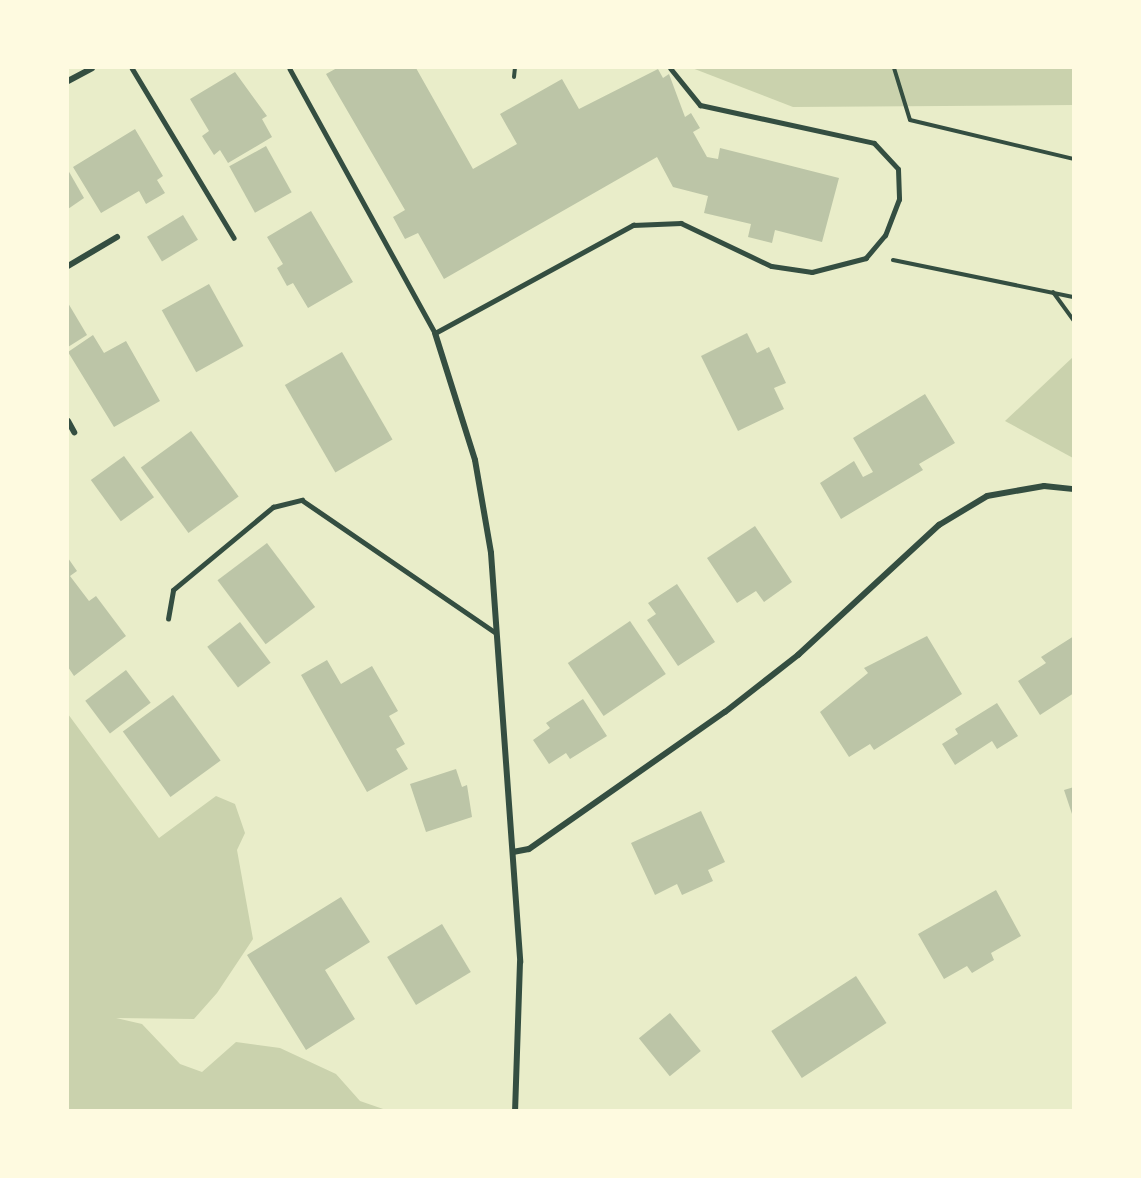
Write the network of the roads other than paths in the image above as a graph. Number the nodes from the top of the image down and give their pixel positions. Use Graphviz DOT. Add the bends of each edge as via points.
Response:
graph roads {
  1 [pos="92,68"];
  2 [pos="132,68"];
  3 [pos="670,68"];
  4 [pos="290,69"];
  5 [pos="68,81"];
  6 [pos="681,223"];
  7 [pos="117,237"];
  8 [pos="234,238"];
  9 [pos="68,266"];
  10 [pos="435,333"];
  11 [pos="68,422"];
  12 [pos="74,432"];
  13 [pos="1074,489"];
  14 [pos="168,619"];
  15 [pos="495,632"];
  16 [pos="513,852"];
  17 [pos="515,1110"];
  1 -- 5 [label="street"];
  2 -- 8 [label="lane"];
  3 -- 6 [label="street" via="700,105 873,143 898,169 899,200 885,235 866,258 812,272 771,266"];
  4 -- 10 [label="lane"];
  6 -- 10 [label="lane" via="633,225"];
  7 -- 9 [label="street"];
  10 -- 15 [label="street" via="475,460 491,553"];
  11 -- 12 [label="street"];
  13 -- 16 [label="street" via="1044,486 987,496 939,525 798,655 725,712 529,849"];
  14 -- 15 [label="lane" via="173,590 273,507 302,500"];
  15 -- 16 [label="street"];
  16 -- 17 [label="street" via="521,1023"];
}
